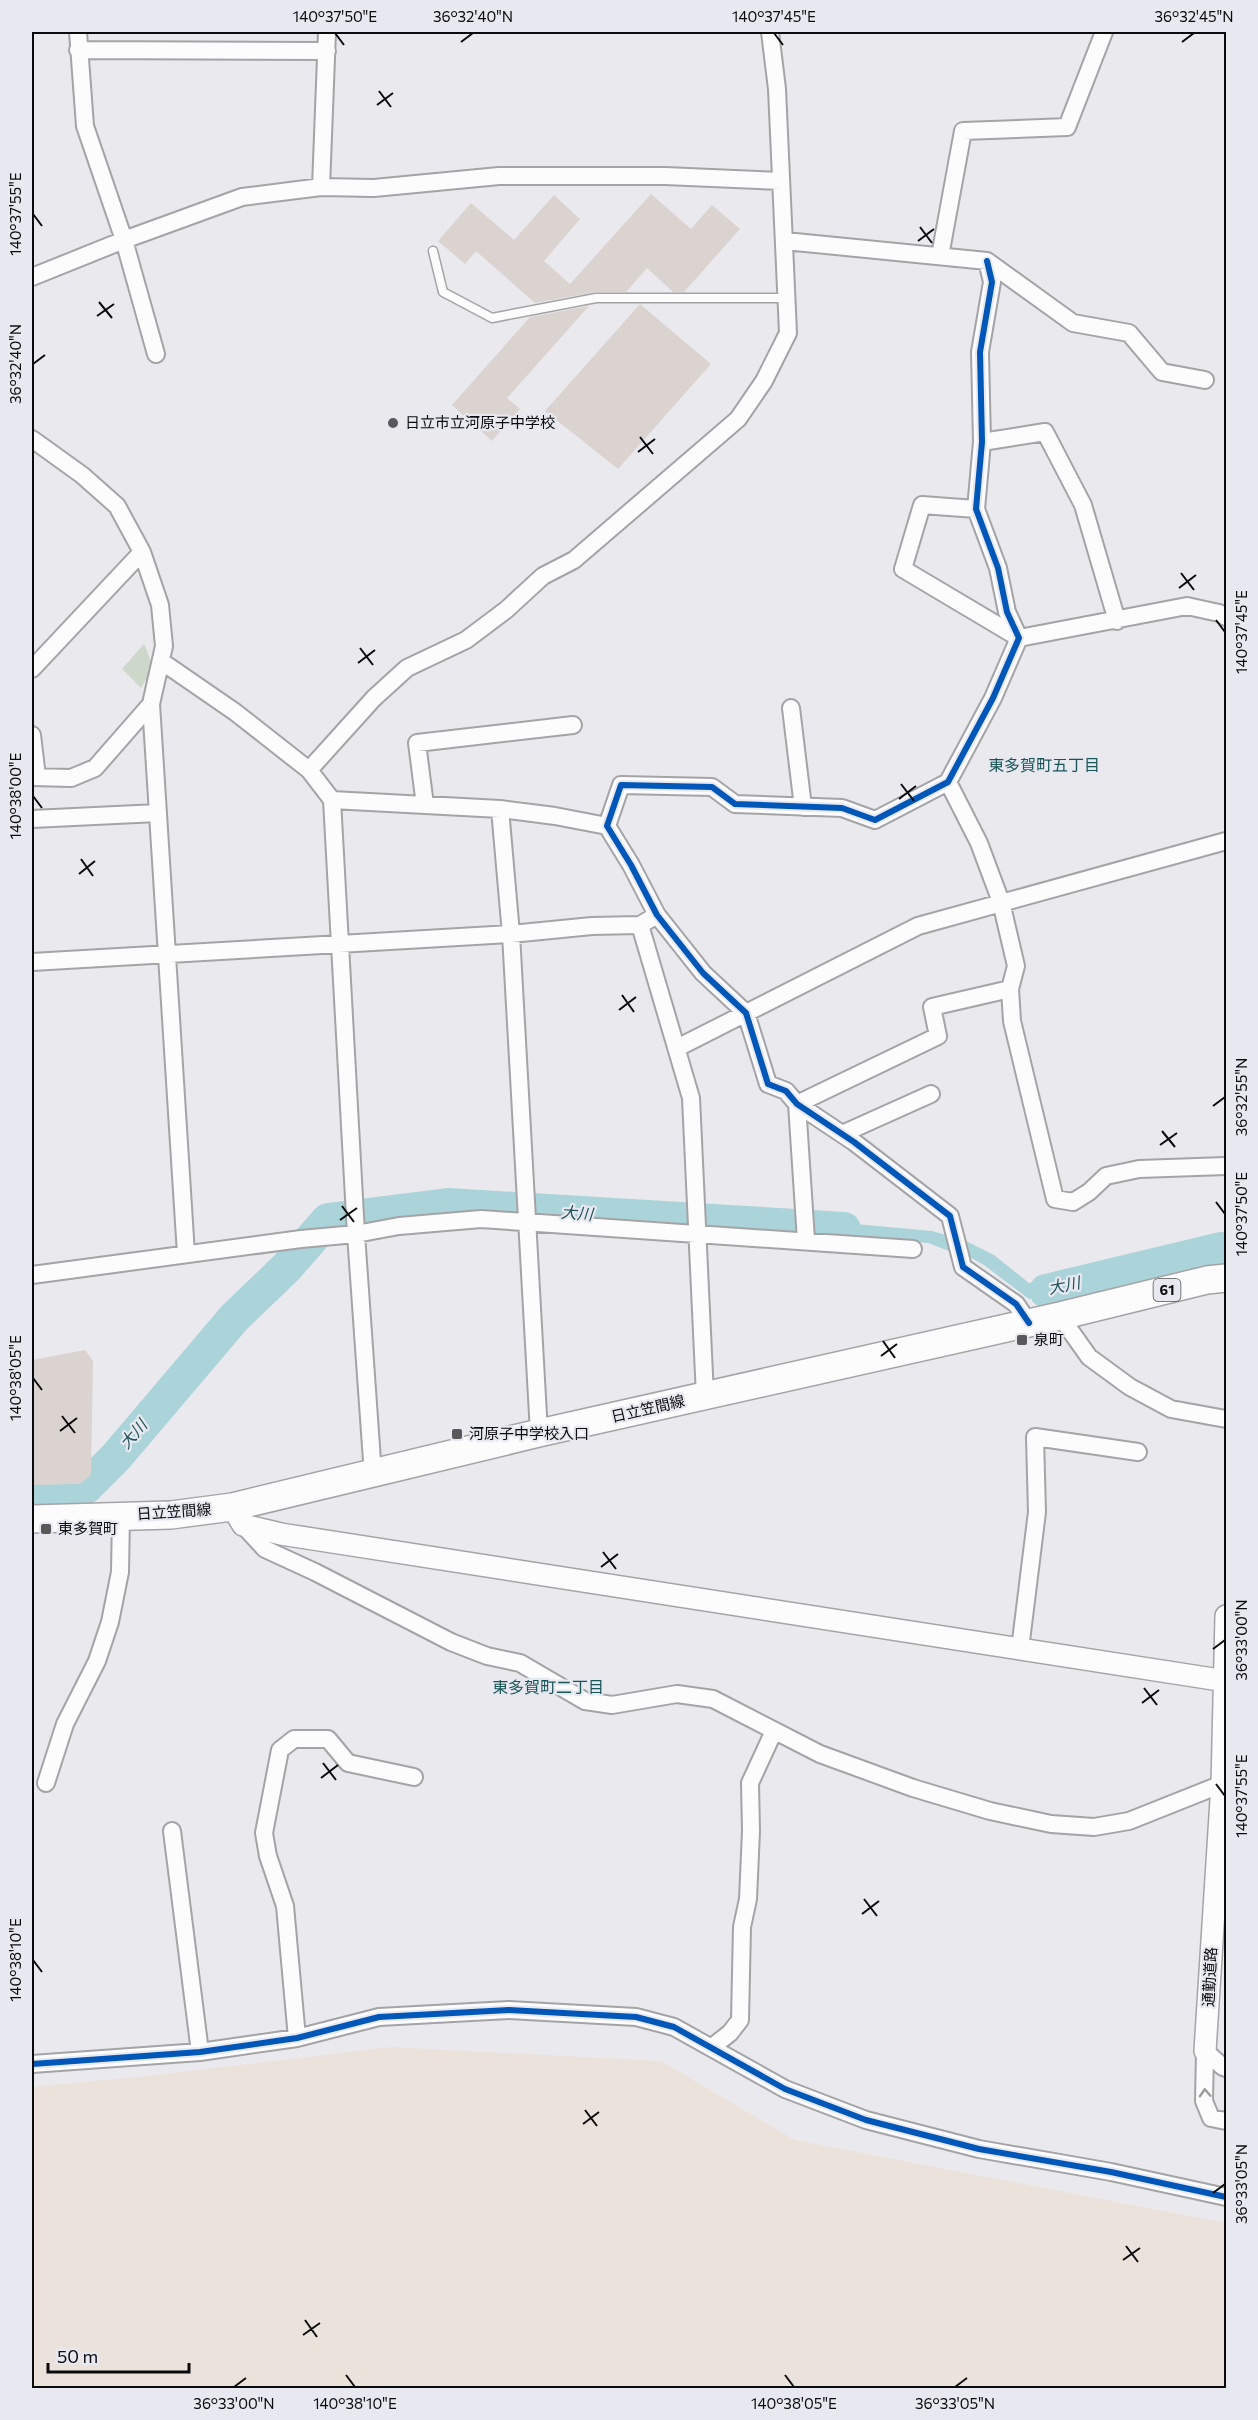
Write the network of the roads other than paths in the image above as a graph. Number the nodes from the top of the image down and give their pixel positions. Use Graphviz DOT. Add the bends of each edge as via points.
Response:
graph roads {
  1 [pos="78,32"];
  2 [pos="327,32"];
  3 [pos="770,32"];
  4 [pos="1104,32"];
  5 [pos="78,50"];
  6 [pos="327,51"];
  7 [pos="781,181"];
  8 [pos="321,187"];
  9 [pos="124,240"];
  10 [pos="785,241"];
  11 [pos="433,251"];
  12 [pos="940,256"];
  13 [pos="987,261"];
  14 [pos="32,277"];
  15 [pos="787,298"];
  16 [pos="156,354"];
  17 [pos="1205,380"];
  18 [pos="32,439"];
  19 [pos="982,442"];
  20 [pos="976,509"];
  21 [pos="142,552"];
  22 [pos="1227,618"];
  23 [pos="1117,621"];
  24 [pos="1019,638"];
  25 [pos="161,661"];
  26 [pos="32,669"];
  27 [pos="151,704"];
  28 [pos="791,708"];
  29 [pos="573,725"];
  30 [pos="32,735"];
  31 [pos="309,770"];
  32 [pos="34,777"];
  33 [pos="948,782"];
  34 [pos="332,800"];
  35 [pos="424,805"];
  36 [pos="803,807"];
  37 [pos="500,809"];
  38 [pos="158,813"];
  39 [pos="32,819"];
  40 [pos="607,826"];
  41 [pos="1227,841"];
  42 [pos="1001,902"];
  43 [pos="657,915"];
  44 [pos="640,925"];
  45 [pos="511,934"];
  46 [pos="339,943"];
  47 [pos="167,952"];
  48 [pos="32,962"];
  49 [pos="1010,989"];
  50 [pos="746,1013"];
  51 [pos="677,1048"];
  52 [pos="931,1094"];
  53 [pos="797,1104"];
  54 [pos="842,1134"];
  55 [pos="1227,1166"];
  56 [pos="526,1212"];
  57 [pos="355,1222"];
  58 [pos="697,1225"];
  59 [pos="805,1232"];
  60 [pos="914,1249"];
  61 [pos="186,1254"];
  62 [pos="32,1275"];
  63 [pos="1227,1278"];
  64 [pos="1060,1316"];
  65 [pos="1029,1323"];
  66 [pos="705,1396"];
  67 [pos="1227,1419"];
  68 [pos="539,1433"];
  69 [pos="1138,1452"];
  70 [pos="372,1474"];
  71 [pos="121,1516"];
  72 [pos="238,1516"];
  73 [pos="32,1519"];
  74 [pos="1227,1616"];
  75 [pos="1020,1649"];
  76 [pos="1225,1681"];
  77 [pos="774,1731"];
  78 [pos="414,1777"];
  79 [pos="46,1783"];
  80 [pos="1222,1784"];
  81 [pos="172,1831"];
  82 [pos="297,2038"];
  83 [pos="712,2047"];
  84 [pos="1205,2051"];
  85 [pos="200,2052"];
  86 [pos="32,2064"];
  87 [pos="1227,2068"];
  88 [pos="1227,2121"];
  89 [pos="1227,2197"];
  1 -- 5 [label="street"];
  2 -- 6 [label="street"];
  3 -- 7 [label="street"];
  4 -- 12 [label="street" via="1067,127 963,131"];
  5 -- 6 [label="street"];
  5 -- 9 [label="street" via="85,126"];
  6 -- 8 [label="street"];
  7 -- 8 [label="street" via="499,176 374,188"];
  7 -- 10 [label="street"];
  8 -- 9 [label="street" via="242,197"];
  9 -- 14 [label="street"];
  9 -- 16 [label="street"];
  10 -- 12 [label="street"];
  10 -- 15 [label="street"];
  11 -- 15 [label="lane" via="443,292 492,318 596,298"];
  12 -- 13 [label="street"];
  13 -- 17 [label="street" via="1073,323 1129,333 1161,372"];
  13 -- 19 [label="street" via="992,282 980,352"];
  15 -- 31 [label="street" via="788,333 764,381 738,419 574,560 543,576 466,640 407,668 374,698"];
  18 -- 21 [label="street" via="117,506"];
  19 -- 20 [label="street"];
  19 -- 23 [label="street" via="1045,432 1083,506"];
  20 -- 24 [label="street" via="998,568 1007,612"];
  20 -- 24 [label="street" via="922,506 903,569"];
  21 -- 25 [label="street" via="160,605 164,646"];
  21 -- 26 [label="street"];
  22 -- 23 [label="street" via="1219,612 1186,606"];
  23 -- 24 [label="street"];
  24 -- 33 [label="street" via="979,728"];
  25 -- 27 [label="street"];
  25 -- 31 [label="street" via="235,711"];
  27 -- 32 [label="street" via="94,768 71,778"];
  27 -- 38 [label="street"];
  28 -- 36 [label="street"];
  29 -- 35 [label="street" via="417,743"];
  30 -- 32 [label="street"];
  31 -- 34 [label="street"];
  33 -- 36 [label="street" via="875,820 842,808"];
  33 -- 42 [label="street" via="979,843"];
  34 -- 35 [label="street"];
  34 -- 46 [label="street"];
  35 -- 37 [label="street"];
  36 -- 40 [label="street" via="735,804 712,786 621,785"];
  37 -- 40 [label="street"];
  37 -- 45 [label="street"];
  38 -- 39 [label="street"];
  38 -- 47 [label="street"];
  40 -- 43 [label="street"];
  41 -- 42 [label="street"];
  42 -- 49 [label="street" via="1016,966"];
  42 -- 50 [label="street" via="918,926"];
  43 -- 44 [label="street"];
  43 -- 50 [label="street" via="703,973"];
  44 -- 45 [label="street"];
  44 -- 51 [label="street"];
  45 -- 46 [label="street"];
  45 -- 56 [label="street"];
  46 -- 47 [label="street"];
  46 -- 57 [label="street"];
  47 -- 48 [label="street"];
  47 -- 61 [label="street"];
  49 -- 53 [label="street" via="932,1007 938,1036"];
  49 -- 55 [label="street" via="1012,1021 1054,1199 1073,1202 1106,1176 1139,1169"];
  50 -- 51 [label="street"];
  50 -- 53 [label="street" via="768,1084 786,1091"];
  51 -- 58 [label="street" via="691,1098"];
  52 -- 54 [label="street"];
  53 -- 54 [label="street"];
  53 -- 59 [label="street"];
  54 -- 65 [label="street" via="950,1216 963,1267 1016,1304"];
  56 -- 57 [label="street" via="399,1226"];
  56 -- 58 [label="street"];
  56 -- 68 [label="street"];
  57 -- 61 [label="street" via="322,1238"];
  57 -- 70 [label="street"];
  58 -- 59 [label="street"];
  58 -- 66 [label="street"];
  59 -- 60 [label="street"];
  61 -- 62 [label="street"];
  63 -- 64 [label="main road, 日立笠間線 / 61"];
  64 -- 65 [label="main road, 日立笠間線 / 61"];
  64 -- 67 [label="street" via="1089,1357 1130,1387 1171,1409"];
  65 -- 66 [label="main road, 日立笠間線 / 61"];
  66 -- 68 [label="main road, 日立笠間線 / 61"];
  68 -- 70 [label="main road, 日立笠間線 / 61"];
  69 -- 75 [label="street" via="1035,1437 1037,1512"];
  70 -- 72 [label="main road, 日立笠間線 / 61"];
  71 -- 72 [label="main road, 日立笠間線 / 61"];
  71 -- 73 [label="main road, 日立笠間線 / 61"];
  71 -- 79 [label="street" via="120,1572 110,1622 97,1661 65,1724"];
  72 -- 75 [label="street" via="293,1536"];
  72 -- 77 [label="street" via="265,1549 451,1642 520,1663 585,1701 612,1705 677,1694 713,1699"];
  74 -- 76 [label="street, 通勤道路"];
  75 -- 76 [label="street"];
  76 -- 80 [label="street, 通勤道路"];
  77 -- 80 [label="street" via="820,1754 913,1788 1051,1824 1094,1827 1129,1821"];
  77 -- 83 [label="street" via="750,1783 751,1842 748,1899 742,1927 740,2020"];
  78 -- 82 [label="street" via="348,1763 328,1738 294,1739 280,1750 264,1833 285,1906"];
  80 -- 84 [label="street, 通勤道路"];
  81 -- 85 [label="street"];
  82 -- 83 [label="street" via="380,2017 509,2010 636,2017 674,2027"];
  82 -- 85 [label="street"];
  83 -- 89 [label="street" via="785,2089 866,2120 979,2149"];
  84 -- 87 [label="street"];
  88 -- 84 [label="street, one-way" via="1211,2118 1204,2101"];
  85 -- 86 [label="street"];
}
